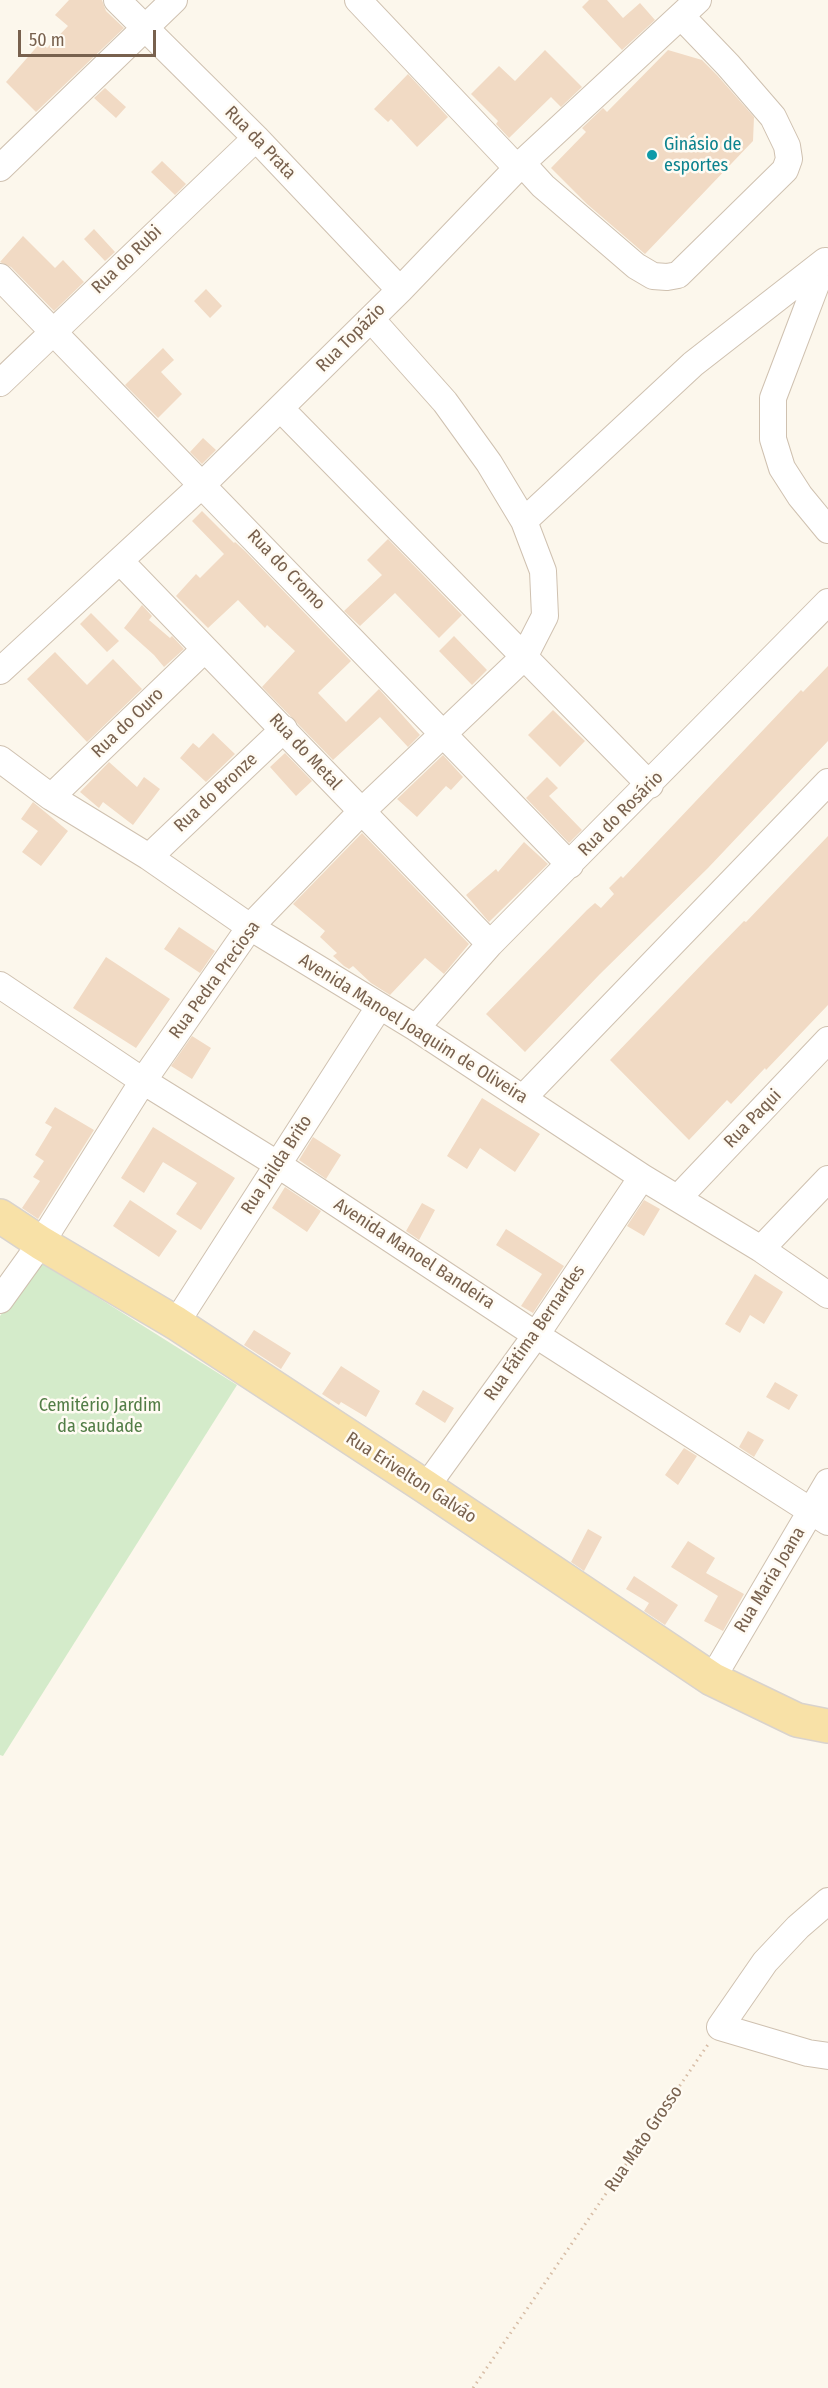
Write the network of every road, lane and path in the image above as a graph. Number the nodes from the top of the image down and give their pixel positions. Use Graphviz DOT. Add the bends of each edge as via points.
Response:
graph roads {
  1 [pos="117,0"];
  2 [pos="174,0"];
  3 [pos="358,0"];
  4 [pos="690,5"];
  5 [pos="145,28"];
  6 [pos="256,138"];
  7 [pos="520,166"];
  8 [pos="0,168"];
  9 [pos="826,258"];
  10 [pos="0,277"];
  11 [pos="400,290"];
  12 [pos="371,319"];
  13 [pos="54,330"];
  14 [pos="0,383"];
  15 [pos="281,409"];
  16 [pos="202,484"];
  17 [pos="524,521"];
  18 [pos="828,530"];
  19 [pos="120,561"];
  20 [pos="828,602"];
  21 [pos="205,649"];
  22 [pos="524,657"];
  23 [pos="0,671"];
  24 [pos="284,729"];
  25 [pos="443,733"];
  26 [pos="0,759"];
  27 [pos="828,782"];
  28 [pos="650,784"];
  29 [pos="51,796"];
  30 [pos="361,812"];
  31 [pos="148,857"];
  32 [pos="570,865"];
  33 [pos="250,927"];
  34 [pos="490,944"];
  35 [pos="0,985"];
  36 [pos="379,1007"];
  37 [pos="416,1028"];
  38 [pos="828,1041"];
  39 [pos="143,1081"];
  40 [pos="523,1098"];
  41 [pos="277,1164"];
  42 [pos="642,1176"];
  43 [pos="828,1179"];
  44 [pos="678,1198"];
  45 [pos="0,1216"];
  46 [pos="41,1243"];
  47 [pos="761,1249"];
  48 [pos="828,1295"];
  49 [pos="0,1300"];
  50 [pos="176,1323"];
  51 [pos="536,1335"];
  52 [pos="828,1482"];
  53 [pos="426,1487"];
  54 [pos="819,1517"];
  55 [pos="712,1678"];
  56 [pos="828,1726"];
  57 [pos="825,1907"];
  58 [pos="720,2027"];
  59 [pos="828,2056"];
  60 [pos="473,2388"];
  1 -- 5 [label="street, Rua da Prata"];
  2 -- 5 [label="street"];
  3 -- 7 [label="street"];
  4 -- 7 [label="street, Rua Topázio"];
  4 -- 7 [label="street" via="728,65 773,117 789,159 785,170 678,275 653,276 636,266"];
  5 -- 6 [label="street, Rua da Prata"];
  5 -- 8 [label="street"];
  6 -- 11 [label="street, Rua da Prata"];
  6 -- 13 [label="street, Rua do Rubi"];
  7 -- 11 [label="street, Rua Topázio"];
  9 -- 17 [label="street" via="693,364"];
  9 -- 18 [label="street" via="773,398 772,439 782,468"];
  10 -- 13 [label="street, Rua do Cromo"];
  11 -- 12 [label="street, Rua Topázio"];
  12 -- 15 [label="street, Rua Topázio"];
  12 -- 17 [label="street" via="445,402"];
  13 -- 14 [label="street, Rua do Rubi"];
  13 -- 16 [label="street, Rua do Cromo"];
  15 -- 16 [label="street, Rua Topázio"];
  15 -- 22 [label="street"];
  16 -- 19 [label="street, Rua Topázio"];
  16 -- 25 [label="street, Rua do Cromo"];
  17 -- 22 [label="street, Rua Pedra Preciosa" via="543,571 545,616"];
  19 -- 21 [label="street, Rua do Metal"];
  19 -- 23 [label="street, Rua Topázio"];
  20 -- 28 [label="street, Rua do Rosário"];
  21 -- 24 [label="street, Rua do Metal"];
  21 -- 29 [label="street, Rua do Ouro"];
  22 -- 25 [label="street, Rua Pedra Preciosa"];
  22 -- 28 [label="street"];
  24 -- 30 [label="street, Rua do Metal"];
  24 -- 31 [label="street, Rua do Bronze"];
  25 -- 30 [label="street, Rua Pedra Preciosa"];
  25 -- 32 [label="street, Rua do Cromo"];
  26 -- 29 [label="street, Avenida Manoel Joaquim de Oliveira"];
  27 -- 40 [label="street"];
  28 -- 32 [label="street, Rua do Rosário"];
  29 -- 31 [label="street, Avenida Manoel Joaquim de Oliveira"];
  30 -- 33 [label="street, Rua Pedra Preciosa"];
  30 -- 34 [label="street, Rua do Metal"];
  31 -- 33 [label="street, Avenida Manoel Joaquim de Oliveira"];
  32 -- 34 [label="street, Rua do Rosário"];
  33 -- 36 [label="street, Avenida Manoel Joaquim de Oliveira"];
  33 -- 39 [label="street, Rua Pedra Preciosa"];
  34 -- 37 [label="street, Rua do Rosário"];
  35 -- 39 [label="street, Avenida Manoel Bandeira"];
  36 -- 37 [label="street, Avenida Manoel Joaquim de Oliveira"];
  36 -- 41 [label="street, Rua Jailda Brito"];
  37 -- 40 [label="street, Avenida Manoel Joaquim de Oliveira"];
  38 -- 44 [label="street, Rua Paqui"];
  39 -- 41 [label="street, Avenida Manoel Bandeira"];
  39 -- 46 [label="street, Rua Pedra Preciosa"];
  40 -- 42 [label="street, Avenida Manoel Joaquim de Oliveira"];
  41 -- 50 [label="street, Rua Jailda Brito"];
  41 -- 51 [label="street, Avenida Manoel Bandeira"];
  42 -- 44 [label="street, Avenida Manoel Joaquim de Oliveira"];
  42 -- 51 [label="street, Rua Fátima Bernardes"];
  43 -- 47 [label="street"];
  44 -- 47 [label="street, Avenida Manoel Joaquim de Oliveira"];
  45 -- 46 [label="main road, Rua Erivelton Galvão"];
  46 -- 49 [label="street, Rua Pedra Preciosa"];
  46 -- 50 [label="main road, Rua Erivelton Galvão"];
  47 -- 48 [label="street, Avenida Manoel Joaquim de Oliveira"];
  50 -- 53 [label="main road, Rua Erivelton Galvão"];
  51 -- 53 [label="street, Rua Fátima Bernardes"];
  51 -- 54 [label="street, Avenida Manoel Bandeira"];
  52 -- 54 [label="street, Rua Maria Joana"];
  53 -- 55 [label="main road, Rua Erivelton Galvão"];
  54 -- 55 [label="street, Rua Maria Joana"];
  55 -- 56 [label="main road, Rua Erivelton Galvão" via="797,1720"];
  57 -- 58 [label="street" via="798,1927 765,1962"];
  58 -- 59 [label="street"];
  58 -- 60 [label="path, Rua Mato Grosso"];
}
